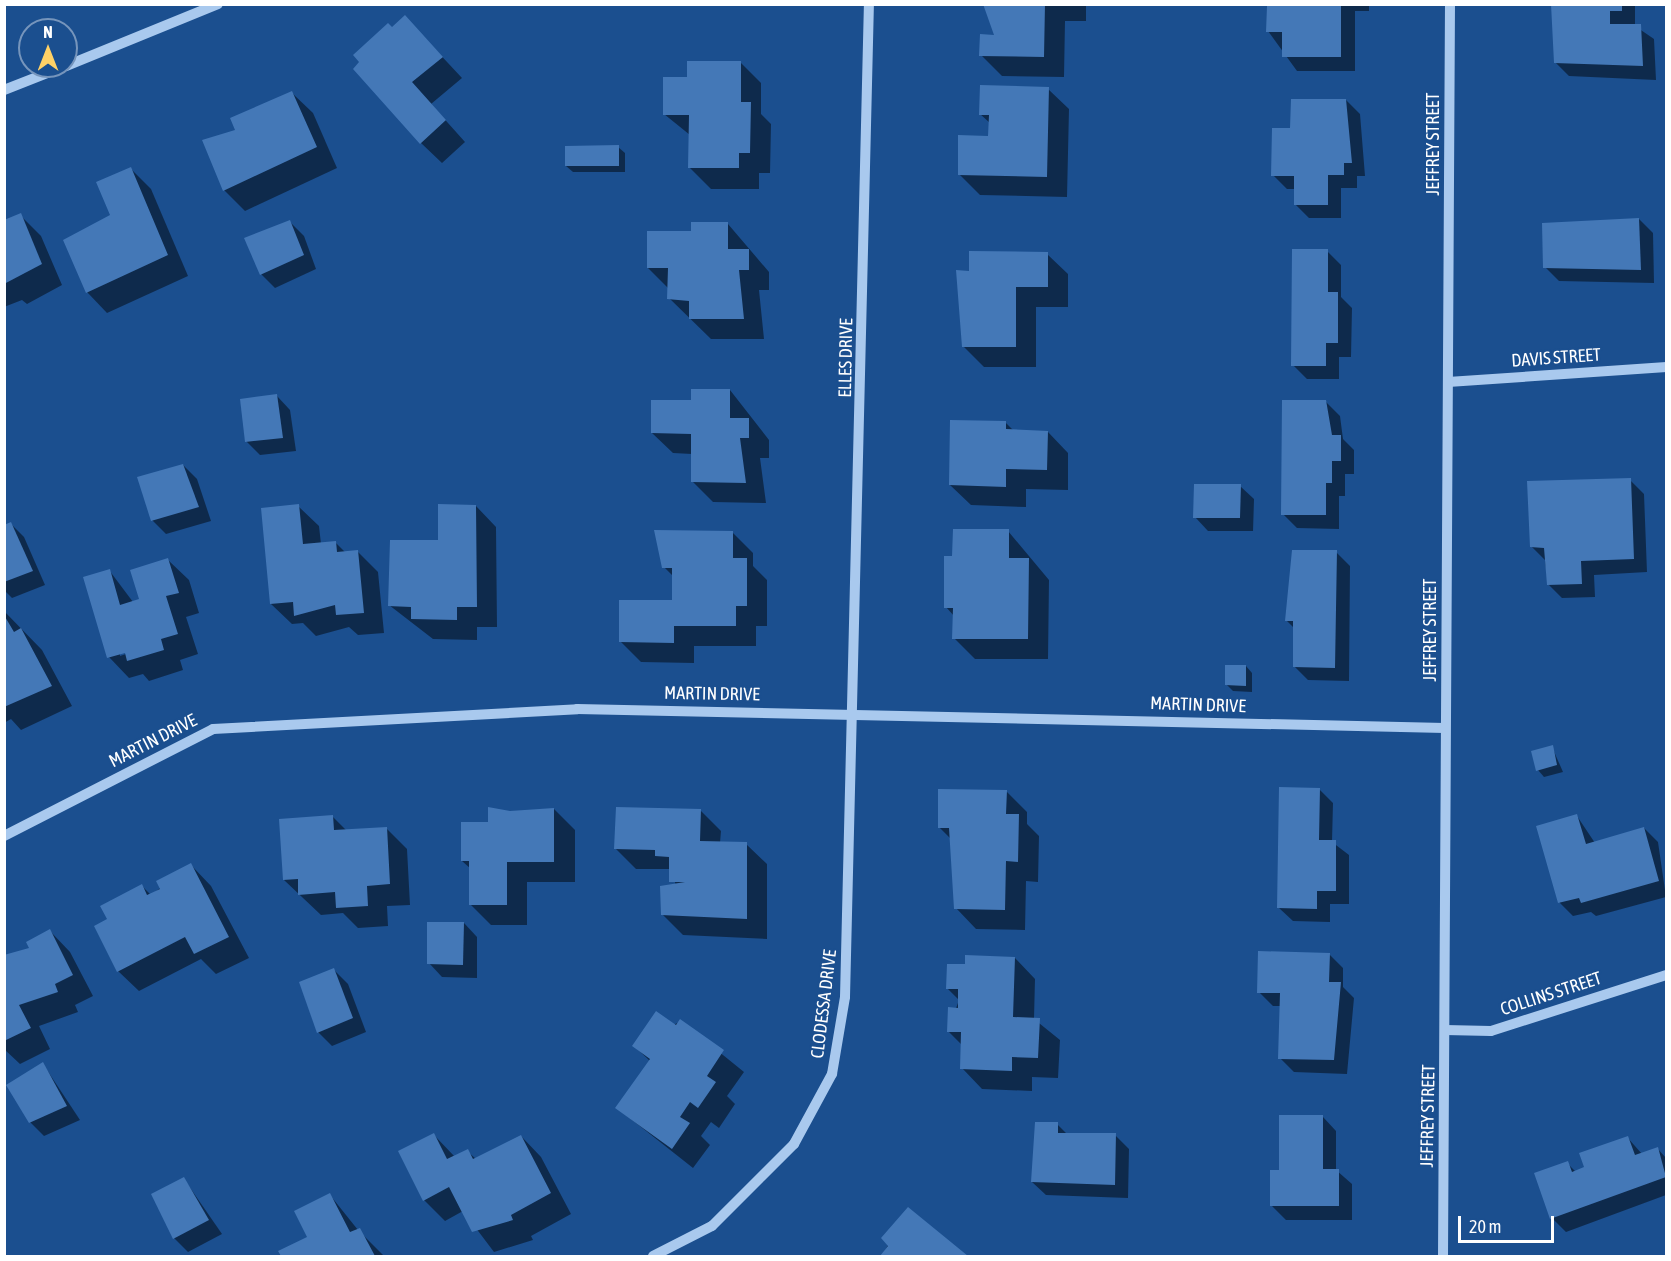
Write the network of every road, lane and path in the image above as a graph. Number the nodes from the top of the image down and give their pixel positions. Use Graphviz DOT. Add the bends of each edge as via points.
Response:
graph roads {
  1 [pos="218,4"];
  2 [pos="869,4"];
  3 [pos="1450,4"];
  4 [pos="78,61"];
  5 [pos="35,78"];
  6 [pos="4,90"];
  7 [pos="1666,367"];
  8 [pos="1448,382"];
  9 [pos="855,712"];
  10 [pos="1445,728"];
  11 [pos="4,836"];
  12 [pos="1666,975"];
  13 [pos="1445,1030"];
  14 [pos="654,1257"];
  15 [pos="1443,1257"];
  1 -- 4 [label="street"];
  2 -- 9 [label="street, ELLES DRIVE"];
  3 -- 8 [label="street, JEFFREY STREET"];
  5 -- 6 [label="street"];
  7 -- 8 [label="street, DAVIS STREET"];
  8 -- 10 [label="street, JEFFREY STREET"];
  9 -- 10 [label="street, MARTIN DRIVE"];
  9 -- 11 [label="street, MARTIN DRIVE" via="577,709 213,729"];
  9 -- 14 [label="street, CLODESSA DRIVE" via="846,986 832,1074 794,1144 712,1226"];
  10 -- 13 [label="street, JEFFREY STREET"];
  12 -- 13 [label="street, COLLINS STREET" via="1491,1031"];
  13 -- 15 [label="street, JEFFREY STREET"];
}
